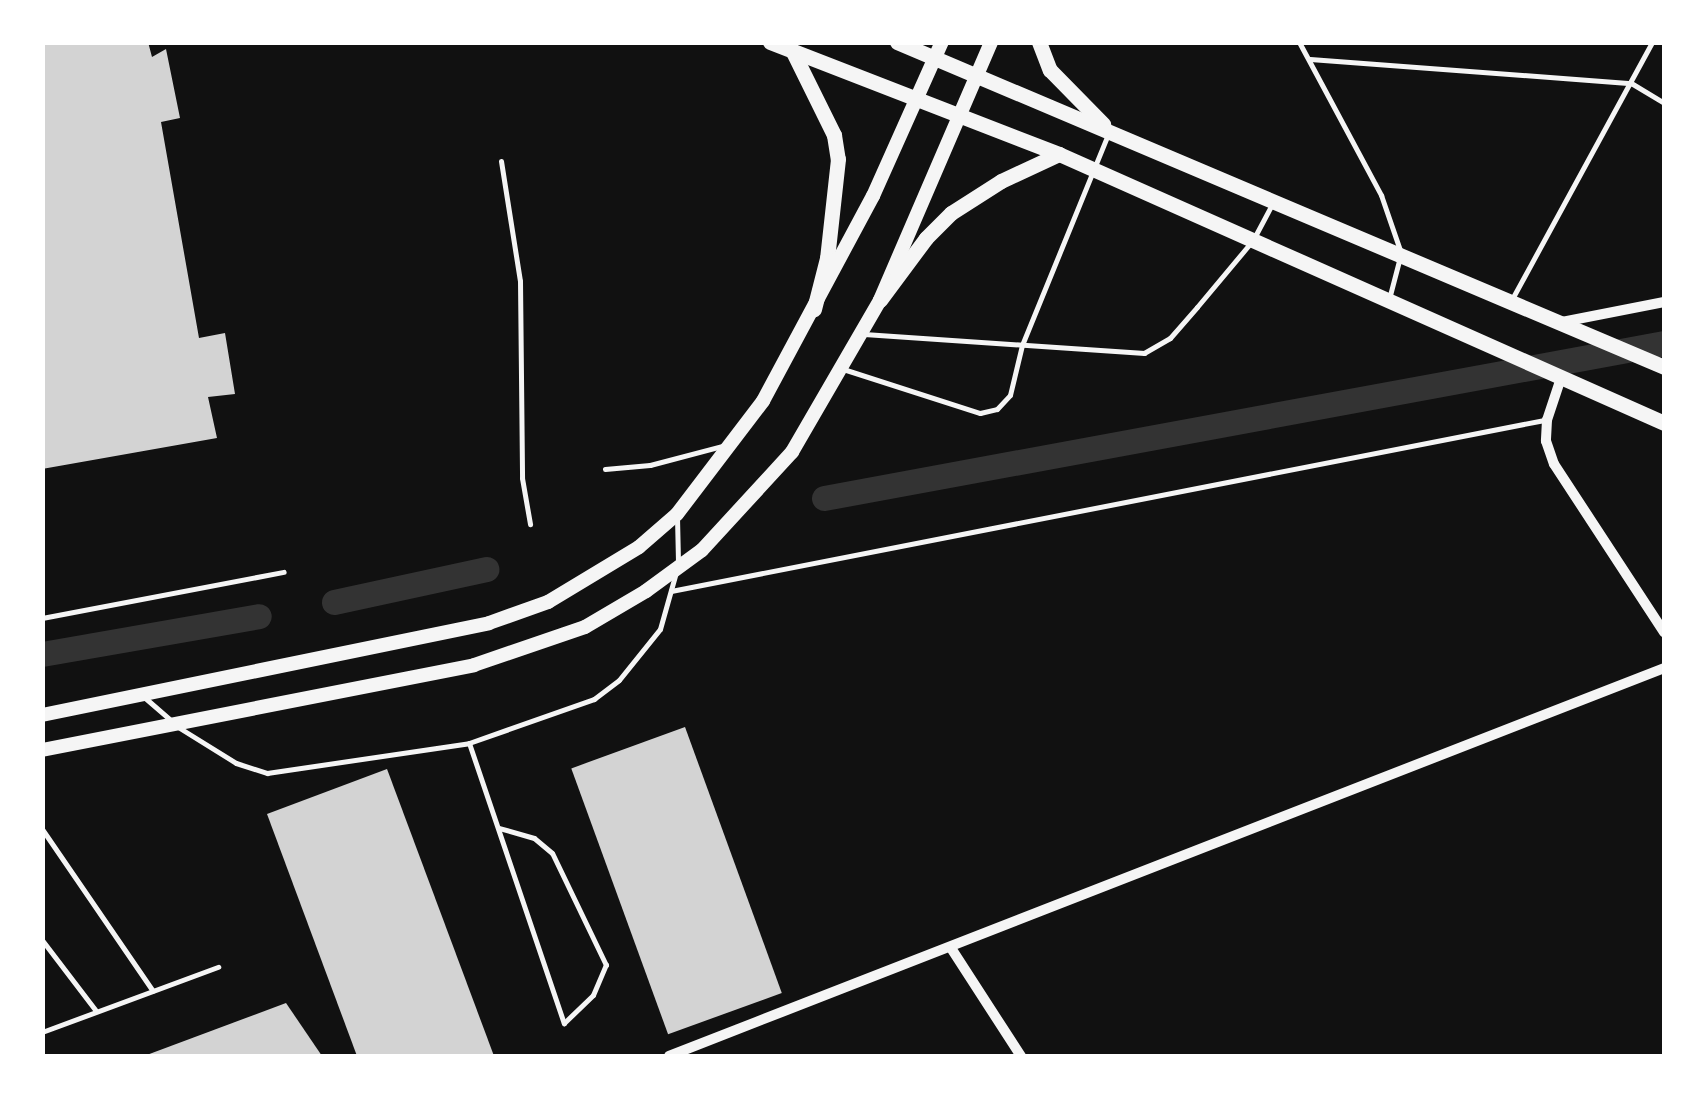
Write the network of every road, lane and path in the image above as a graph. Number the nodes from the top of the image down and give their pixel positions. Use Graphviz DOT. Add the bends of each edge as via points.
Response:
graph roads {
  1 [pos="770,42"];
  2 [pos="897,42"];
  3 [pos="942,42"];
  4 [pos="992,42"];
  5 [pos="1039,42"];
  6 [pos="1299,42"];
  7 [pos="1652,42"];
  8 [pos="793,52"];
  9 [pos="1310,59"];
  10 [pos="934,60"];
  11 [pos="975,76"];
  12 [pos="1631,83"];
  13 [pos="917,99"];
  14 [pos="1664,103"];
  15 [pos="959,116"];
  16 [pos="1109,131"];
  17 [pos="1059,154"];
  18 [pos="501,161"];
  19 [pos="1094,170"];
  20 [pos="1275,200"];
  21 [pos="1252,240"];
  22 [pos="1401,254"];
  23 [pos="880,300"];
  24 [pos="1511,300"];
  25 [pos="1388,302"];
  26 [pos="1664,302"];
  27 [pos="814,309"];
  28 [pos="1561,322"];
  29 [pos="861,333"];
  30 [pos="1022,344"];
  31 [pos="1664,367"];
  32 [pos="840,368"];
  33 [pos="1560,378"];
  34 [pos="1547,420"];
  35 [pos="1664,423"];
  36 [pos="735,443"];
  37 [pos="605,469"];
  38 [pos="677,514"];
  39 [pos="530,524"];
  40 [pos="678,568"];
  41 [pos="284,572"];
  42 [pos="671,591"];
  43 [pos="42,618"];
  44 [pos="1664,632"];
  45 [pos="1664,668"];
  46 [pos="143,696"];
  47 [pos="42,716"];
  48 [pos="176,726"];
  49 [pos="469,743"];
  50 [pos="42,750"];
  51 [pos="42,828"];
  52 [pos="498,828"];
  53 [pos="42,940"];
  54 [pos="951,948"];
  55 [pos="218,967"];
  56 [pos="152,991"];
  57 [pos="96,1012"];
  58 [pos="42,1032"];
  59 [pos="668,1056"];
  60 [pos="1021,1056"];
  1 -- 8 [label="main road"];
  2 -- 10 [label="main road"];
  3 -- 10 [label="main road"];
  4 -- 11 [label="main road"];
  5 -- 16 [label="main road" via="1050,70"];
  6 -- 9 [label="lane"];
  7 -- 12 [label="lane"];
  8 -- 13 [label="main road"];
  8 -- 27 [label="main road" via="834,135 838,159 834,216"];
  9 -- 12 [label="lane"];
  9 -- 22 [label="lane" via="1382,195"];
  10 -- 11 [label="main road"];
  10 -- 13 [label="main road"];
  11 -- 15 [label="main road"];
  11 -- 16 [label="main road"];
  12 -- 14 [label="lane"];
  12 -- 24 [label="lane"];
  13 -- 15 [label="main road"];
  13 -- 27 [label="main road"];
  15 -- 17 [label="main road"];
  15 -- 23 [label="main road"];
  16 -- 19 [label="lane"];
  16 -- 20 [label="main road"];
  17 -- 19 [label="main road"];
  17 -- 23 [label="main road" via="951,213"];
  18 -- 39 [label="lane" via="520,282 522,478"];
  19 -- 21 [label="main road"];
  19 -- 30 [label="lane"];
  20 -- 21 [label="lane"];
  20 -- 22 [label="main road"];
  21 -- 25 [label="main road"];
  21 -- 30 [label="lane" via="1170,338 1144,353"];
  22 -- 24 [label="main road"];
  22 -- 25 [label="lane"];
  23 -- 29 [label="main road"];
  24 -- 28 [label="main road"];
  25 -- 33 [label="main road"];
  26 -- 28 [label="street"];
  27 -- 36 [label="main road"];
  28 -- 31 [label="main road"];
  29 -- 30 [label="lane"];
  29 -- 32 [label="main road"];
  30 -- 32 [label="lane" via="1010,395 997,409 980,412"];
  32 -- 40 [label="main road" via="792,452 744,508"];
  33 -- 34 [label="street"];
  33 -- 35 [label="main road"];
  34 -- 42 [label="lane"];
  34 -- 44 [label="street" via="1554,464"];
  36 -- 37 [label="lane" via="650,466"];
  36 -- 38 [label="main road"];
  38 -- 40 [label="lane"];
  38 -- 46 [label="main road" via="592,577 488,624"];
  40 -- 42 [label="lane"];
  40 -- 48 [label="main road" via="585,627 526,648"];
  41 -- 43 [label="lane"];
  42 -- 49 [label="lane" via="660,629 640,657 594,698"];
  45 -- 54 [label="street"];
  46 -- 47 [label="main road"];
  46 -- 48 [label="lane"];
  48 -- 49 [label="lane" via="236,763 267,773"];
  48 -- 50 [label="main road"];
  49 -- 52 [label="lane"];
  51 -- 56 [label="lane"];
  52 -- 52 [label="lane" via="534,838 552,853 606,965 593,995 564,1023"];
  53 -- 57 [label="lane"];
  54 -- 59 [label="street"];
  54 -- 60 [label="street"];
  55 -- 56 [label="lane"];
  56 -- 57 [label="lane"];
  57 -- 58 [label="lane"];
}
